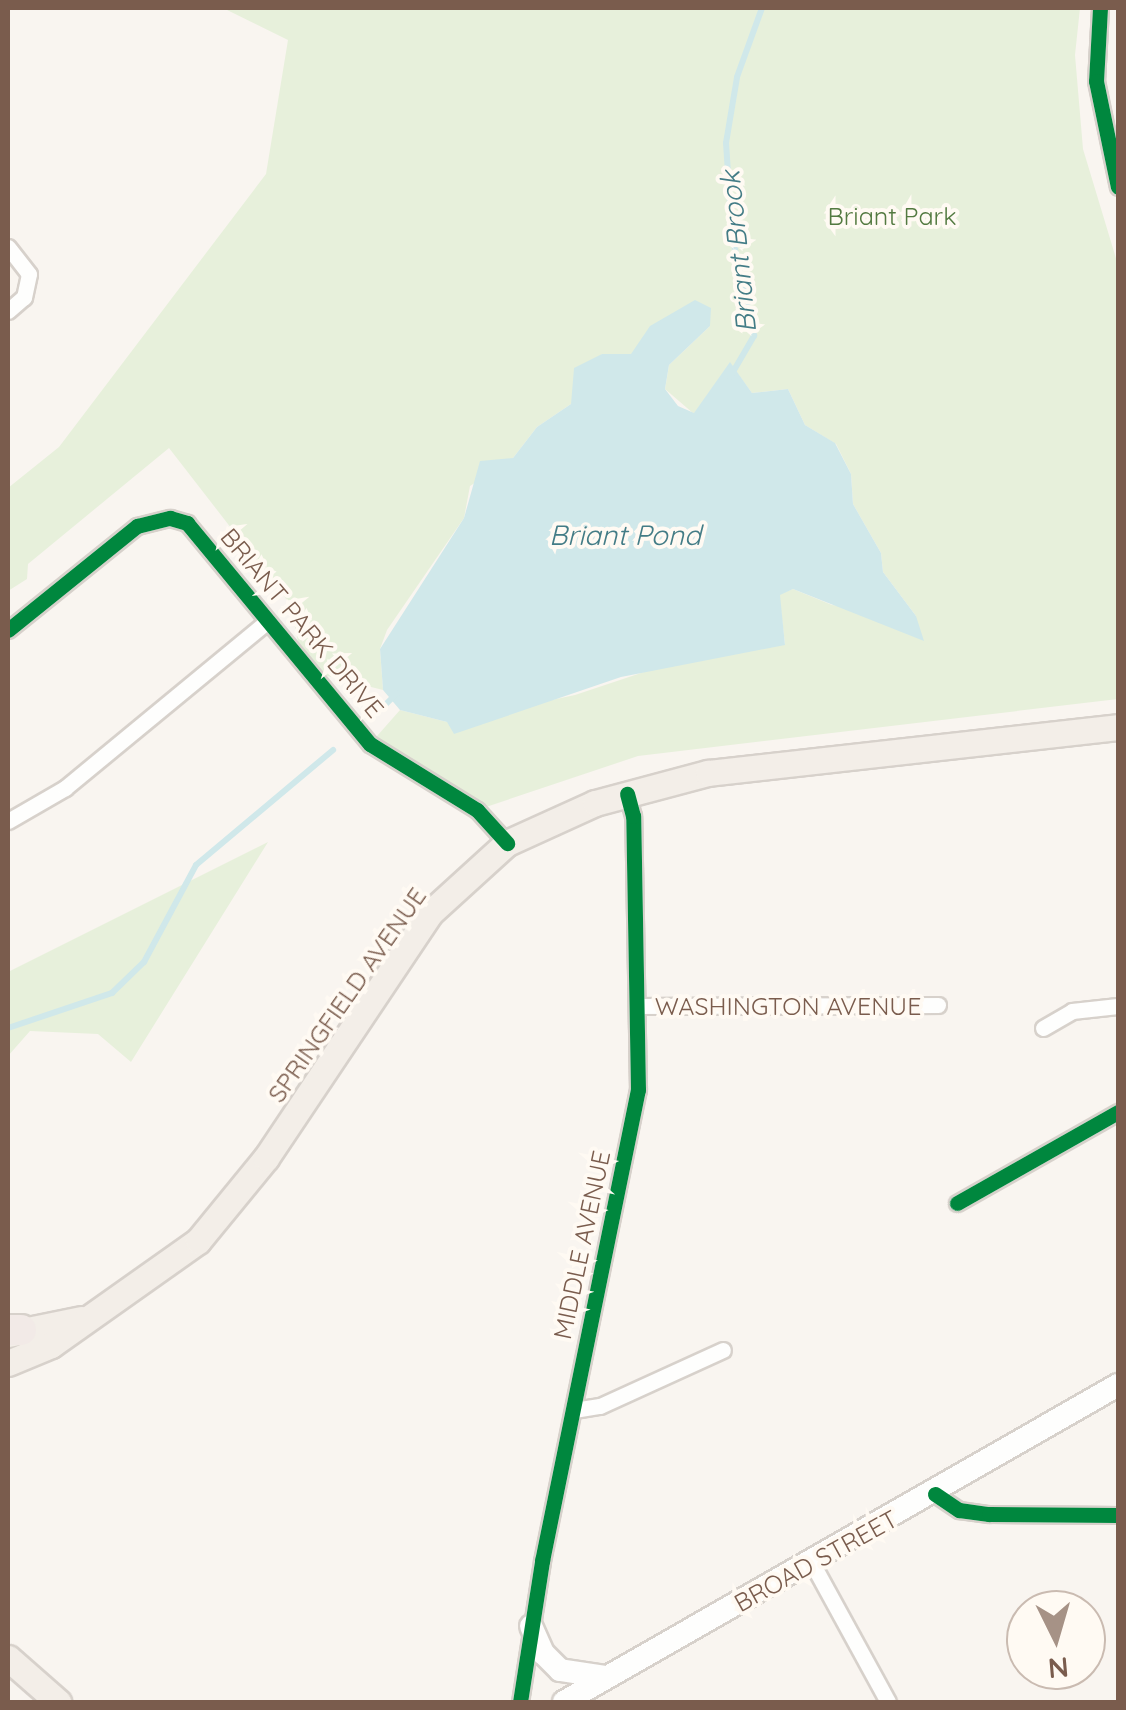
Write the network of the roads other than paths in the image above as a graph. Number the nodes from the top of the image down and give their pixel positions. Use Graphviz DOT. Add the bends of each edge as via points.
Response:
graph roads {
  1 [pos="1100,8"];
  2 [pos="1118,187"];
  3 [pos="8,247"];
  4 [pos="8,311"];
  5 [pos="264,624"];
  6 [pos="8,630"];
  7 [pos="1118,728"];
  8 [pos="628,794"];
  9 [pos="8,821"];
  10 [pos="507,844"];
  11 [pos="938,1005"];
  12 [pos="638,1006"];
  13 [pos="1118,1006"];
  14 [pos="1043,1028"];
  15 [pos="1118,1112"];
  16 [pos="956,1203"];
  17 [pos="84,1318"];
  18 [pos="12,1331"];
  19 [pos="723,1350"];
  20 [pos="8,1363"];
  21 [pos="1118,1385"];
  22 [pos="574,1410"];
  23 [pos="935,1494"];
  24 [pos="1118,1515"];
  25 [pos="812,1563"];
  26 [pos="531,1626"];
  27 [pos="8,1658"];
  28 [pos="609,1677"];
  29 [pos="58,1702"];
  30 [pos="520,1702"];
  31 [pos="564,1702"];
  32 [pos="888,1702"];
  1 -- 2 [label="street" via="1096,81"];
  3 -- 4 [label="street" via="29,274 24,297"];
  5 -- 6 [label="street, BRIANT PARK DRIVE" via="187,523 170,518 138,526"];
  5 -- 9 [label="street, BRIANT PARK DRIVE" via="66,788"];
  5 -- 10 [label="street, BRIANT PARK DRIVE" via="370,744 477,810"];
  7 -- 8 [label="main road, SPRINGFIELD AVENUE" via="708,773"];
  8 -- 10 [label="main road, SPRINGFIELD AVENUE"];
  8 -- 12 [label="street, MIDDLE AVENUE"];
  10 -- 17 [label="main road, SPRINGFIELD AVENUE" via="430,913 266,1158 198,1241 142,1286"];
  11 -- 12 [label="street, WASHINGTON AVENUE"];
  12 -- 22 [label="street, MIDDLE AVENUE" via="635,1111"];
  13 -- 14 [label="street" via="1072,1011"];
  15 -- 16 [label="street"];
  17 -- 18 [label="main road, SPRINGFIELD AVENUE"];
  17 -- 20 [label="main road, SPRINGFIELD AVENUE" via="52,1344"];
  19 -- 22 [label="street" via="600,1406"];
  21 -- 23 [label="main road, BROAD STREET"];
  22 -- 26 [label="street, MIDDLE AVENUE"];
  23 -- 24 [label="street" via="959,1510 989,1514"];
  23 -- 25 [label="main road, BROAD STREET"];
  25 -- 28 [label="main road, BROAD STREET"];
  25 -- 32 [label="street"];
  26 -- 28 [label="main road" via="560,1670"];
  26 -- 30 [label="street, MIDDLE AVENUE"];
  27 -- 29 [label="main road"];
  28 -- 31 [label="main road, BROAD STREET"];
}
